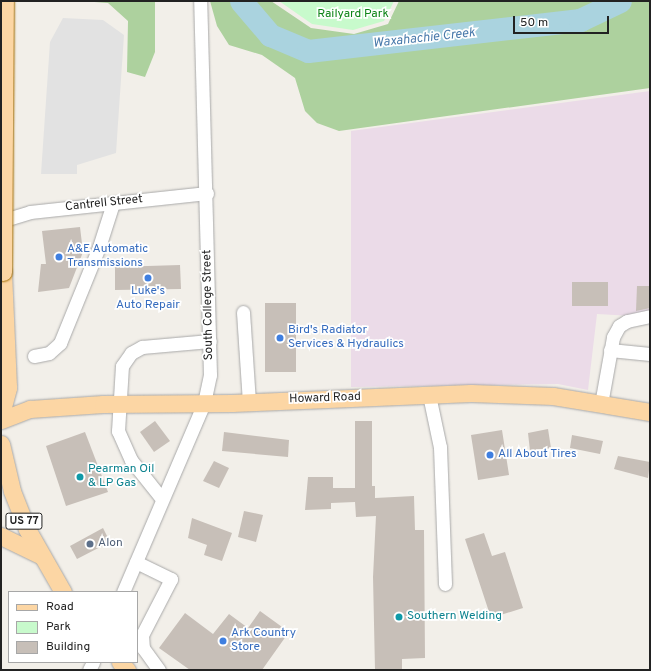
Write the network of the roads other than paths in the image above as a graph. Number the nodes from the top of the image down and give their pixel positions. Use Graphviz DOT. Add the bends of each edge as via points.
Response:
graph roads {
  1 [pos="5,1"];
  2 [pos="200,1"];
  3 [pos="207,193"];
  4 [pos="113,203"];
  5 [pos="1,221"];
  6 [pos="243,312"];
  7 [pos="650,316"];
  8 [pos="210,341"];
  9 [pos="610,350"];
  10 [pos="650,354"];
  11 [pos="34,356"];
  12 [pos="429,395"];
  13 [pos="204,402"];
  14 [pos="249,402"];
  15 [pos="118,404"];
  16 [pos="601,404"];
  17 [pos="650,412"];
  18 [pos="1,414"];
  19 [pos="1,420"];
  20 [pos="1,444"];
  21 [pos="4,478"];
  22 [pos="162,499"];
  23 [pos="1,536"];
  24 [pos="40,555"];
  25 [pos="136,562"];
  26 [pos="445,584"];
  27 [pos="62,591"];
  28 [pos="123,591"];
  29 [pos="159,670"];
  1 -- 18 [label="main road, bridge" via="3,272 8,387"];
  2 -- 3 [label="street, South College Street"];
  3 -- 4 [label="street, Cantrell Street"];
  3 -- 8 [label="street, South College Street"];
  4 -- 5 [label="street, Cantrell Street" via="30,212"];
  4 -- 11 [label="street" via="99,247 60,343 49,352"];
  6 -- 14 [label="street"];
  7 -- 9 [label="street" via="627,321 619,326"];
  8 -- 13 [label="street, South College Street" via="210,375"];
  8 -- 15 [label="street" via="156,343 131,353 122,366"];
  9 -- 10 [label="street"];
  9 -- 16 [label="street"];
  12 -- 14 [label="main road, Howard Road"];
  12 -- 16 [label="main road, Howard Road" via="553,396"];
  12 -- 26 [label="street" via="440,447"];
  13 -- 14 [label="main road, Howard Road"];
  13 -- 15 [label="main road, Howard Road"];
  13 -- 22 [label="street, South College Street"];
  15 -- 19 [label="main road, Howard Road" via="30,409"];
  15 -- 22 [label="street" via="118,432 121,439 131,460"];
  16 -- 17 [label="main road, Howard Road"];
  20 -- 21 [label="main road, US 77"];
  21 -- 24 [label="main road, US 77"];
  22 -- 25 [label="street, South College Street"];
  23 -- 24 [label="main road"];
  24 -- 27 [label="main road, US 77"];
  25 -- 28 [label="street, South College Street"];
  25 -- 29 [label="street" via="171,579 142,635 143,648"];
}
